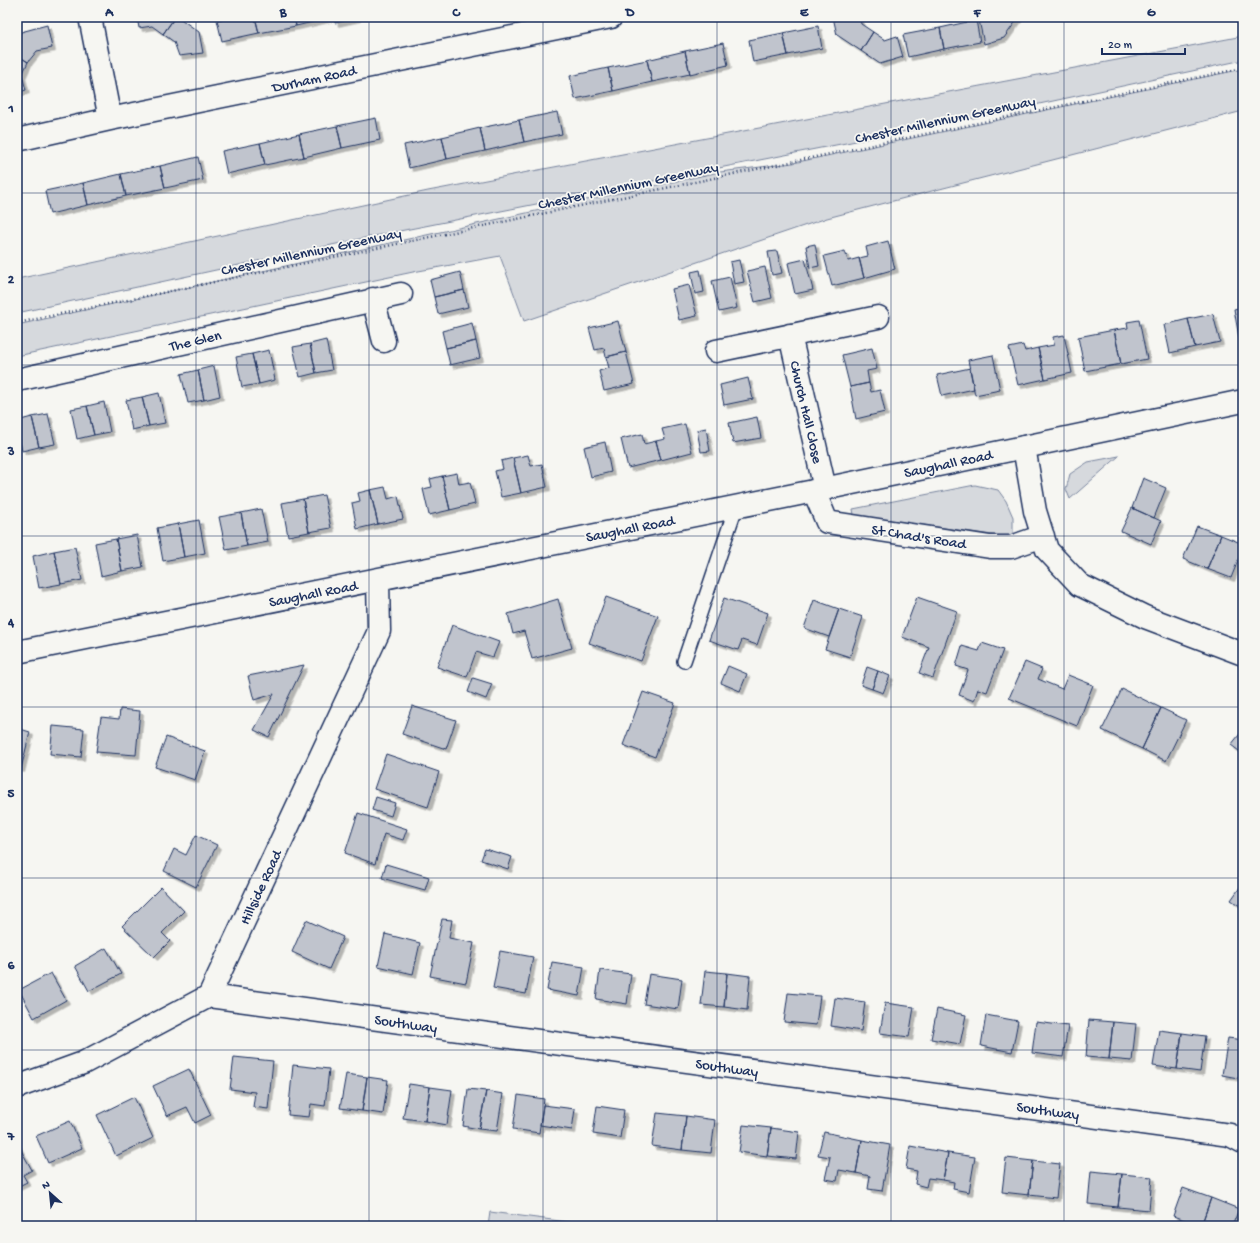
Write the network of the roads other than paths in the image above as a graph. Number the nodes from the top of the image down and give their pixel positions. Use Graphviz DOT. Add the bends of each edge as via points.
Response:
graph roads {
  1 [pos="90,17"];
  2 [pos="611,17"];
  3 [pos="110,119"];
  4 [pos="17,140"];
  5 [pos="401,294"];
  6 [pos="373,299"];
  7 [pos="878,316"];
  8 [pos="790,335"];
  9 [pos="384,340"];
  10 [pos="716,351"];
  11 [pos="17,380"];
  12 [pos="1243,401"];
  13 [pos="1024,447"];
  14 [pos="820,490"];
  15 [pos="736,507"];
  16 [pos="1043,536"];
  17 [pos="378,580"];
  18 [pos="17,652"];
  19 [pos="1243,654"];
  20 [pos="684,661"];
  21 [pos="209,996"];
  22 [pos="17,1086"];
  23 [pos="1243,1142"];
  1 -- 3 [label="street"];
  2 -- 3 [label="street, Durham Road"];
  3 -- 4 [label="street, Durham Road"];
  5 -- 6 [label="street, The Glen"];
  6 -- 9 [label="street"];
  6 -- 11 [label="street, The Glen"];
  7 -- 8 [label="street"];
  8 -- 10 [label="street"];
  8 -- 14 [label="street, Church Hall Close"];
  12 -- 13 [label="street, Saughall Road"];
  13 -- 14 [label="street, Saughall Road"];
  13 -- 16 [label="street" via="1035,510"];
  14 -- 15 [label="street, Saughall Road"];
  14 -- 16 [label="street, St Chad's Road" via="827,522 990,547 1011,547"];
  15 -- 17 [label="street, Saughall Road"];
  15 -- 20 [label="lane"];
  16 -- 19 [label="street" via="1047,550 1080,585 1145,617"];
  17 -- 18 [label="street, Saughall Road"];
  17 -- 21 [label="street, Hillside Road" via="378,631"];
  21 -- 22 [label="street" via="83,1063"];
  21 -- 23 [label="street, Southway" via="1230,1135"];
}
